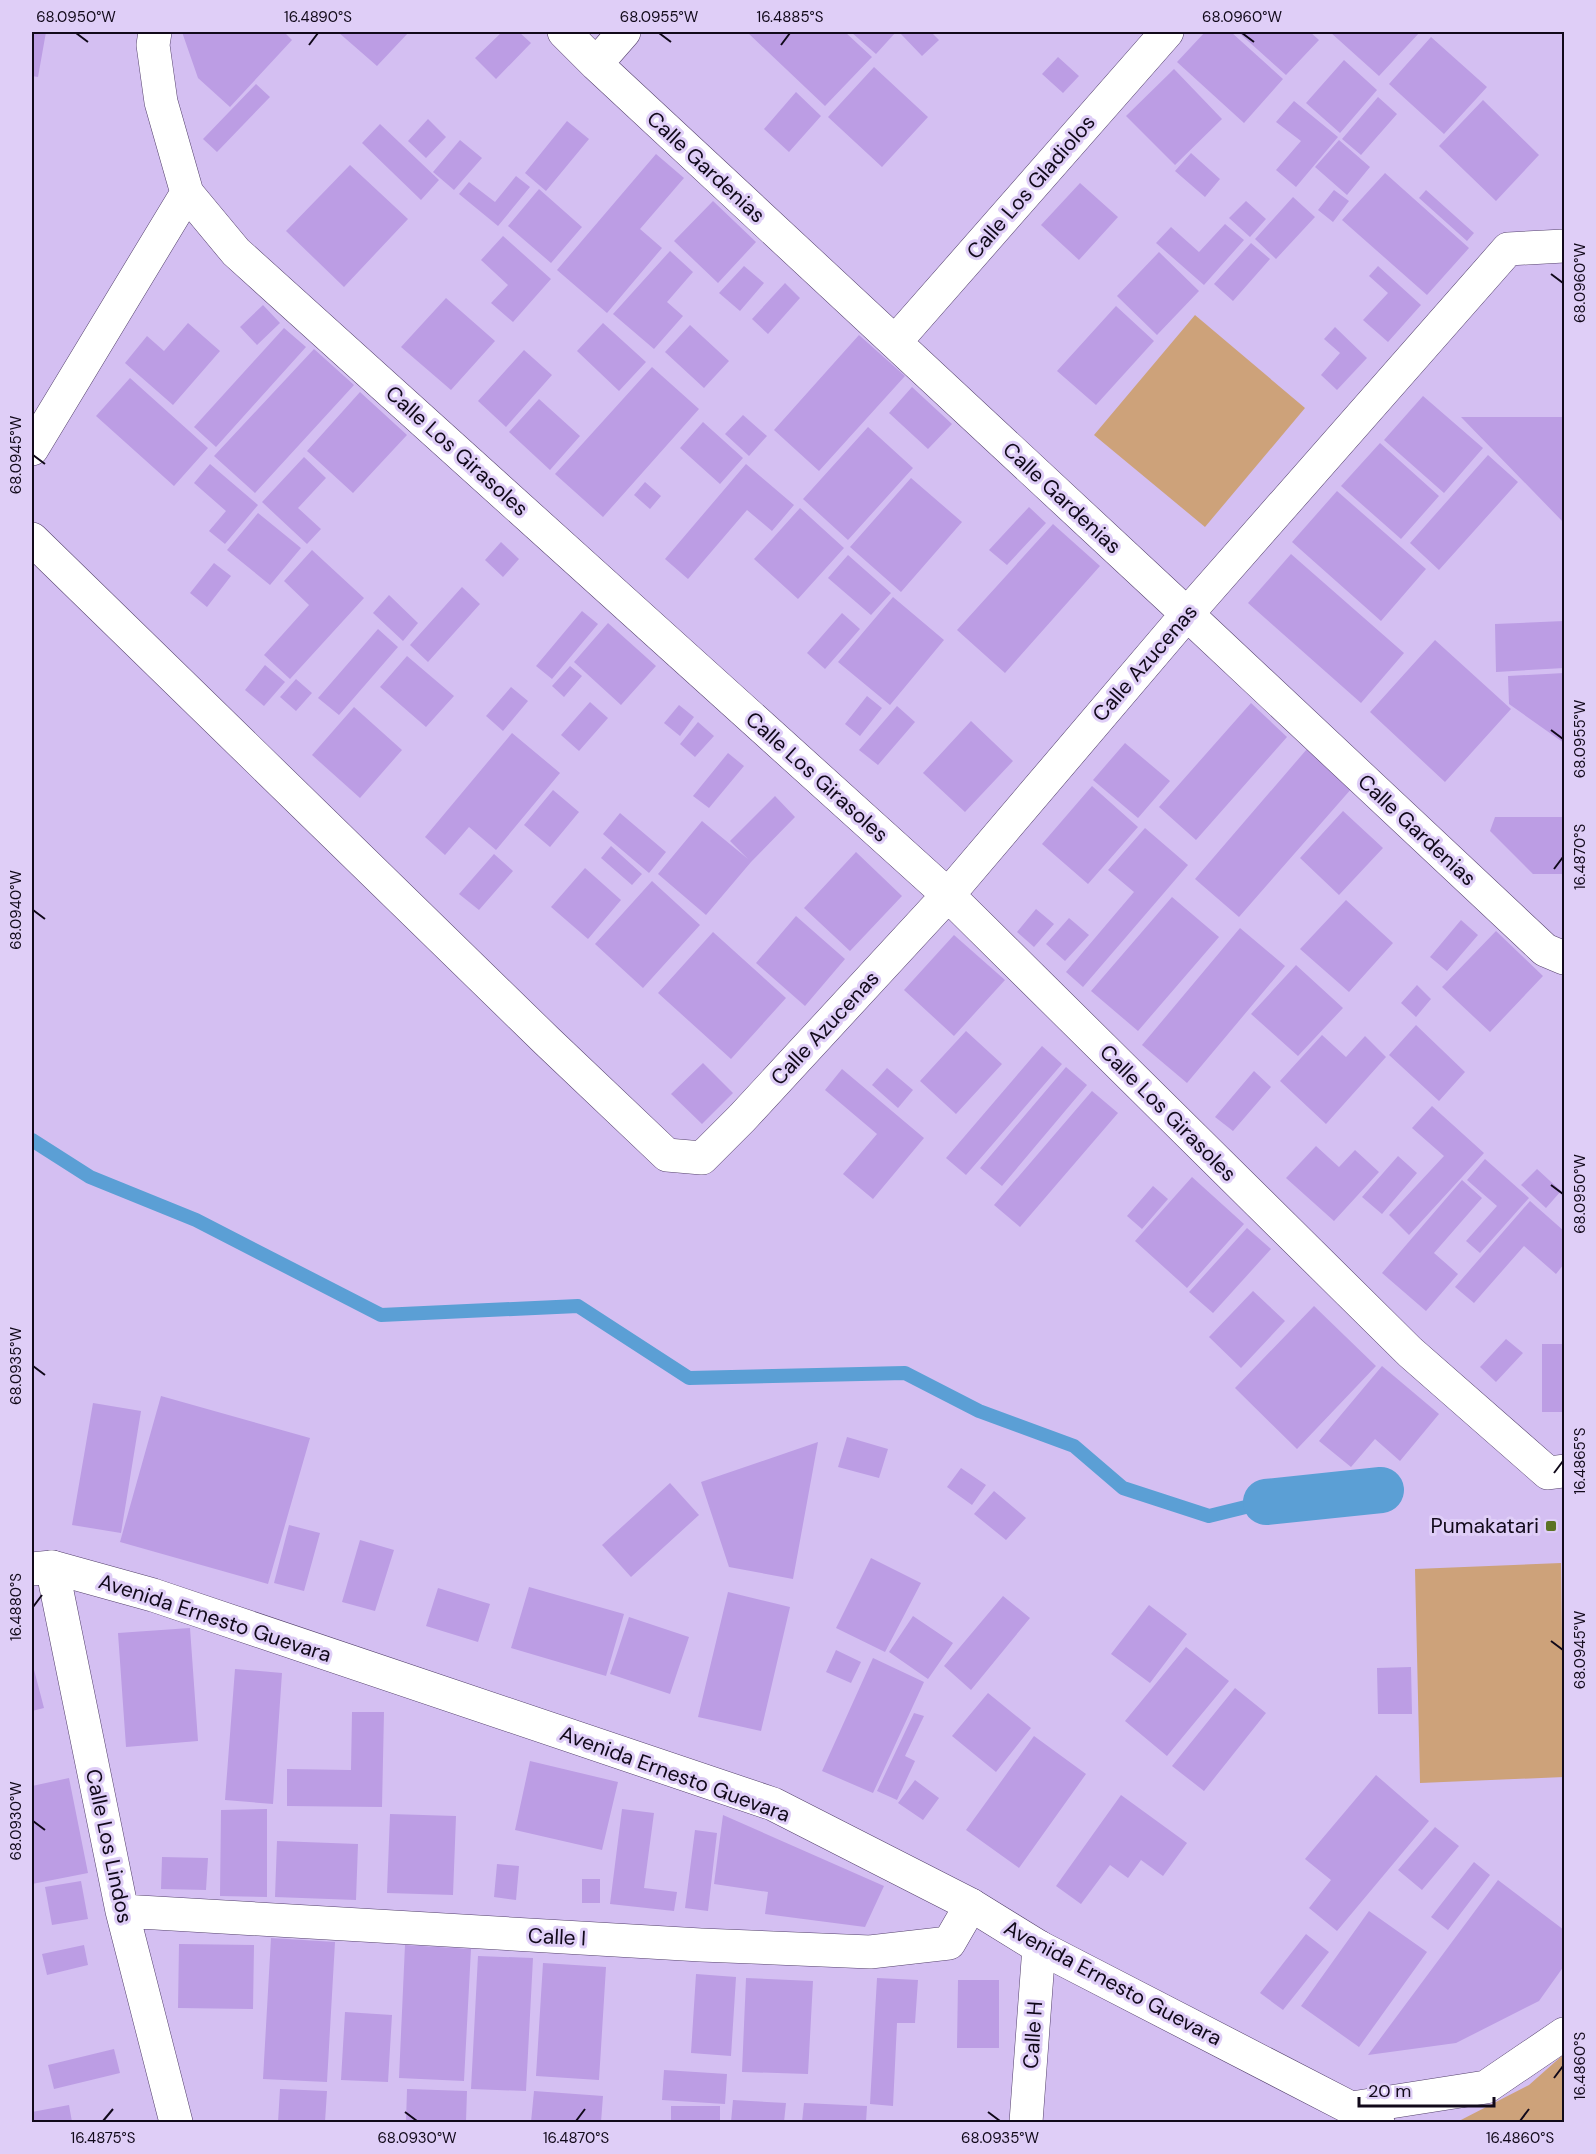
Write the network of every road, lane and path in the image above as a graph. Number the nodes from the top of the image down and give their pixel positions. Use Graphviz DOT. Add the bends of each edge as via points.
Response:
graph roads {
  1 [pos="155,32"];
  2 [pos="564,32"];
  3 [pos="624,32"];
  4 [pos="1167,32"];
  5 [pos="596,64"];
  6 [pos="187,194"];
  7 [pos="1564,246"];
  8 [pos="895,342"];
  9 [pos="32,449"];
  10 [pos="32,539"];
  11 [pos="1187,614"];
  12 [pos="948,895"];
  13 [pos="1564,958"];
  14 [pos="1564,1471"];
  15 [pos="42,1568"];
  16 [pos="971,1905"];
  17 [pos="122,1911"];
  18 [pos="1039,1947"];
  19 [pos="1564,2034"];
  20 [pos="1360,2118"];
  21 [pos="176,2122"];
  22 [pos="1026,2122"];
  1 -- 6 [label="street, Calle Los Girasoles" via="153,45 161,102"];
  2 -- 5 [label="street, Calle Gardenias"];
  3 -- 5 [label="street"];
  4 -- 8 [label="street, Calle Los Gladiolos"];
  5 -- 8 [label="street, Calle Gardenias"];
  6 -- 9 [label="street"];
  6 -- 12 [label="street, Calle Los Girasoles" via="236,252"];
  7 -- 11 [label="street, Calle Azucenas" via="1508,249"];
  8 -- 11 [label="street, Calle Gardenias"];
  10 -- 12 [label="street, Calle Azucenas" via="667,1155 702,1158"];
  11 -- 12 [label="street, Calle Azucenas"];
  11 -- 13 [label="street, Calle Gardenias" via="1545,950"];
  12 -- 14 [label="street, Calle Los Girasoles" via="1410,1352 1548,1473"];
  15 -- 16 [label="street, Avenida Ernesto Guevara" via="153,1595 773,1804"];
  15 -- 17 [label="street, Calle Los Lindos"];
  16 -- 17 [label="street, Calle I" via="949,1943 870,1952"];
  16 -- 18 [label="street, Avenida Ernesto Guevara"];
  17 -- 21 [label="street, Calle Los Lindos"];
  18 -- 20 [label="street, Avenida Ernesto Guevara"];
  18 -- 22 [label="street, Calle H"];
  19 -- 20 [label="street" via="1486,2086"];
}
